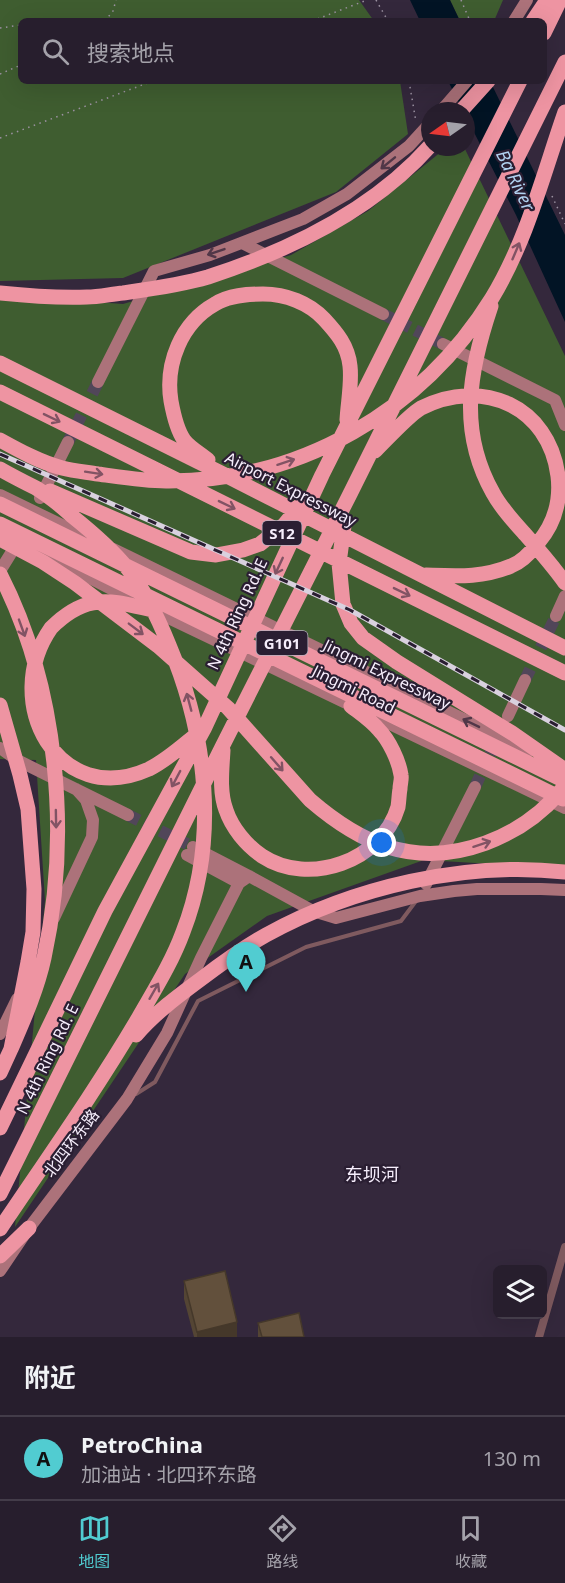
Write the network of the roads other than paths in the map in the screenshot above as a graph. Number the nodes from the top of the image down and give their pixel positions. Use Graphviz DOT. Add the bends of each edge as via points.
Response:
graph roads {
  1 [pos="527,0"];
  2 [pos="547,0"];
  3 [pos="560,0"];
  4 [pos="516,18"];
  5 [pos="535,18"];
  6 [pos="547,27"];
  7 [pos="565,62"];
  8 [pos="464,84"];
  9 [pos="485,84"];
  10 [pos="518,84"];
  11 [pos="449,102"];
  12 [pos="469,102"];
  13 [pos="565,112"];
  14 [pos="421,133"];
  15 [pos="421,155"];
  16 [pos="242,243"];
  17 [pos="499,286"];
  18 [pos="0,293"];
  19 [pos="383,314"];
  20 [pos="443,344"];
  21 [pos="0,363"];
  22 [pos="98,382"];
  23 [pos="0,392"];
  24 [pos="560,398"];
  25 [pos="565,425"];
  26 [pos="346,429"];
  27 [pos="0,440"];
  28 [pos="68,442"];
  29 [pos="366,460"];
  30 [pos="0,469"];
  31 [pos="322,475"];
  32 [pos="229,477"];
  33 [pos="0,495"];
  34 [pos="349,496"];
  35 [pos="40,498"];
  36 [pos="0,504"];
  37 [pos="0,524"];
  38 [pos="0,533"];
  39 [pos="0,539"];
  40 [pos="13,550"];
  41 [pos="0,573"];
  42 [pos="421,574"];
  43 [pos="565,583"];
  44 [pos="565,596"];
  45 [pos="152,610"];
  46 [pos="556,616"];
  47 [pos="565,648"];
  48 [pos="565,673"];
  49 [pos="525,680"];
  50 [pos="0,705"];
  51 [pos="351,706"];
  52 [pos="508,716"];
  53 [pos="204,729"];
  54 [pos="223,745"];
  55 [pos="0,748"];
  56 [pos="564,772"];
  57 [pos="565,786"];
  58 [pos="475,787"];
  59 [pos="76,789"];
  60 [pos="565,800"];
  61 [pos="565,808"];
  62 [pos="93,820"];
  63 [pos="190,851"];
  64 [pos="565,872"];
  65 [pos="244,879"];
  66 [pos="565,890"];
  67 [pos="420,896"];
  68 [pos="0,1034"];
  69 [pos="11,1049"];
  70 [pos="114,1060"];
  71 [pos="0,1073"];
  72 [pos="127,1099"];
  73 [pos="0,1128"];
  74 [pos="0,1194"];
  75 [pos="29,1228"];
  76 [pos="0,1229"];
  77 [pos="565,1247"];
  78 [pos="0,1256"];
  79 [pos="0,1271"];
  80 [pos="538,1337"];
  1 -- 4 [label="street"];
  2 -- 5 [label="highway"];
  3 -- 6 [label="highway"];
  7 -- 29 [label="highway, N 4th Ring Rd. E"];
  8 -- 11 [label="street"];
  9 -- 12 [label="highway"];
  10 -- 26 [label="highway, N 4th Ring Rd. E"];
  17 -- 13 [label="highway, one-way" via="526,225"];
  14 -- 16 [label="street, one-way" via="347,194 303,219"];
  15 -- 18 [label="highway" via="368,201 305,238 207,277 88,297"];
  16 -- 19 [label="street"];
  16 -- 22 [label="street, one-way" via="154,271"];
  27 -- 17 [label="highway, one-way" via="62,468 165,481 241,474 283,463 334,443 402,400 449,355"];
  17 -- 43 [label="highway" via="486,322 471,389 470,420 475,450 493,494"];
  20 -- 24 [label="street"];
  21 -- 32 [label="highway, Airport Expressway / S12"];
  23 -- 48 [label="highway, S12, one-way"];
  24 -- 25 [label="street"];
  26 -- 31 [label="highway, N 4th Ring Rd. E"];
  26 -- 32 [label="highway" via="350,365 344,343 320,314 286,296 268,294 248,294 216,303 196,317 183,334 171,364 169,388 173,413 184,440"];
  28 -- 35 [label="street"];
  29 -- 34 [label="highway, N 4th Ring Rd. E"];
  29 -- 42 [label="highway" via="418,410 460,396 500,400 519,410 537,425 549,444 560,487 558,506 552,524 530,553 514,566 487,574"];
  30 -- 31 [label="highway" via="191,552 216,555 260,544 284,525"];
  70 -- 30 [label="highway, one-way" via="166,969 193,904 205,816 195,725 159,620 128,570 106,544 62,507"];
  31 -- 53 [label="highway, N 4th Ring Rd. E, one-way"];
  32 -- 42 [label="highway, Airport Expressway / S12"];
  56 -- 33 [label="street, Jingmi Road / G101, one-way"];
  34 -- 54 [label="highway, N 4th Ring Rd. E"];
  34 -- 56 [label="highway" via="339,563 343,604 351,623 379,650 512,733"];
  36 -- 56 [label="highway, Jingmi Expressway / G101"];
  37 -- 60 [label="highway, G101"];
  38 -- 45 [label="street, Jingmi Road / G101"];
  39 -- 57 [label="highway, one-way" via="75,583 158,645 228,708 310,800 360,835 411,852 456,851 478,846 528,822"];
  40 -- 41 [label="street"];
  41 -- 69 [label="highway, one-way" via="24,632 45,704 53,749 57,826 44,959"];
  42 -- 47 [label="highway, Airport Expressway / S12"];
  44 -- 46 [label="street"];
  45 -- 51 [label="street, Jingmi Road / G101"];
  45 -- 53 [label="highway" via="114,602 93,603 60,619 43,636 28,666 24,710 32,730 47,752 66,767 104,777 129,776 149,769"];
  49 -- 52 [label="street"];
  50 -- 69 [label="highway" via="28,809 34,889 33,932"];
  51 -- 54 [label="highway" via="380,730 394,753 401,776 398,807 388,828 374,846 354,860 313,869 287,866 262,856 248,844 225,807"];
  51 -- 61 [label="street, Jingmi Road / G101"];
  53 -- 73 [label="highway, N 4th Ring Rd. E, one-way" via="105,911"];
  54 -- 74 [label="highway, N 4th Ring Rd. E"];
  55 -- 59 [label="street"];
  58 -- 67 [label="street"];
  59 -- 62 [label="street" via="86,800"];
  59 -- 62 [label="street" via="127,818 108,812"];
  62 -- 68 [label="street" via="92,837"];
  63 -- 65 [label="street"];
  64 -- 70 [label="highway" via="486,870 452,874 331,905 234,954 171,1001"];
  65 -- 67 [label="street" via="336,918"];
  65 -- 72 [label="street, 北四环东路" via="166,1033"];
  66 -- 67 [label="street" via="477,889"];
  67 -- 72 [label="lane" via="401,921 306,947 198,1001 154,1082"];
  69 -- 71 [label="highway"];
  70 -- 76 [label="highway"];
  72 -- 75 [label="street, 北四环东路"];
  75 -- 78 [label="highway"];
  75 -- 79 [label="street, 北四环东路"];
  77 -- 80 [label="street"];
}
